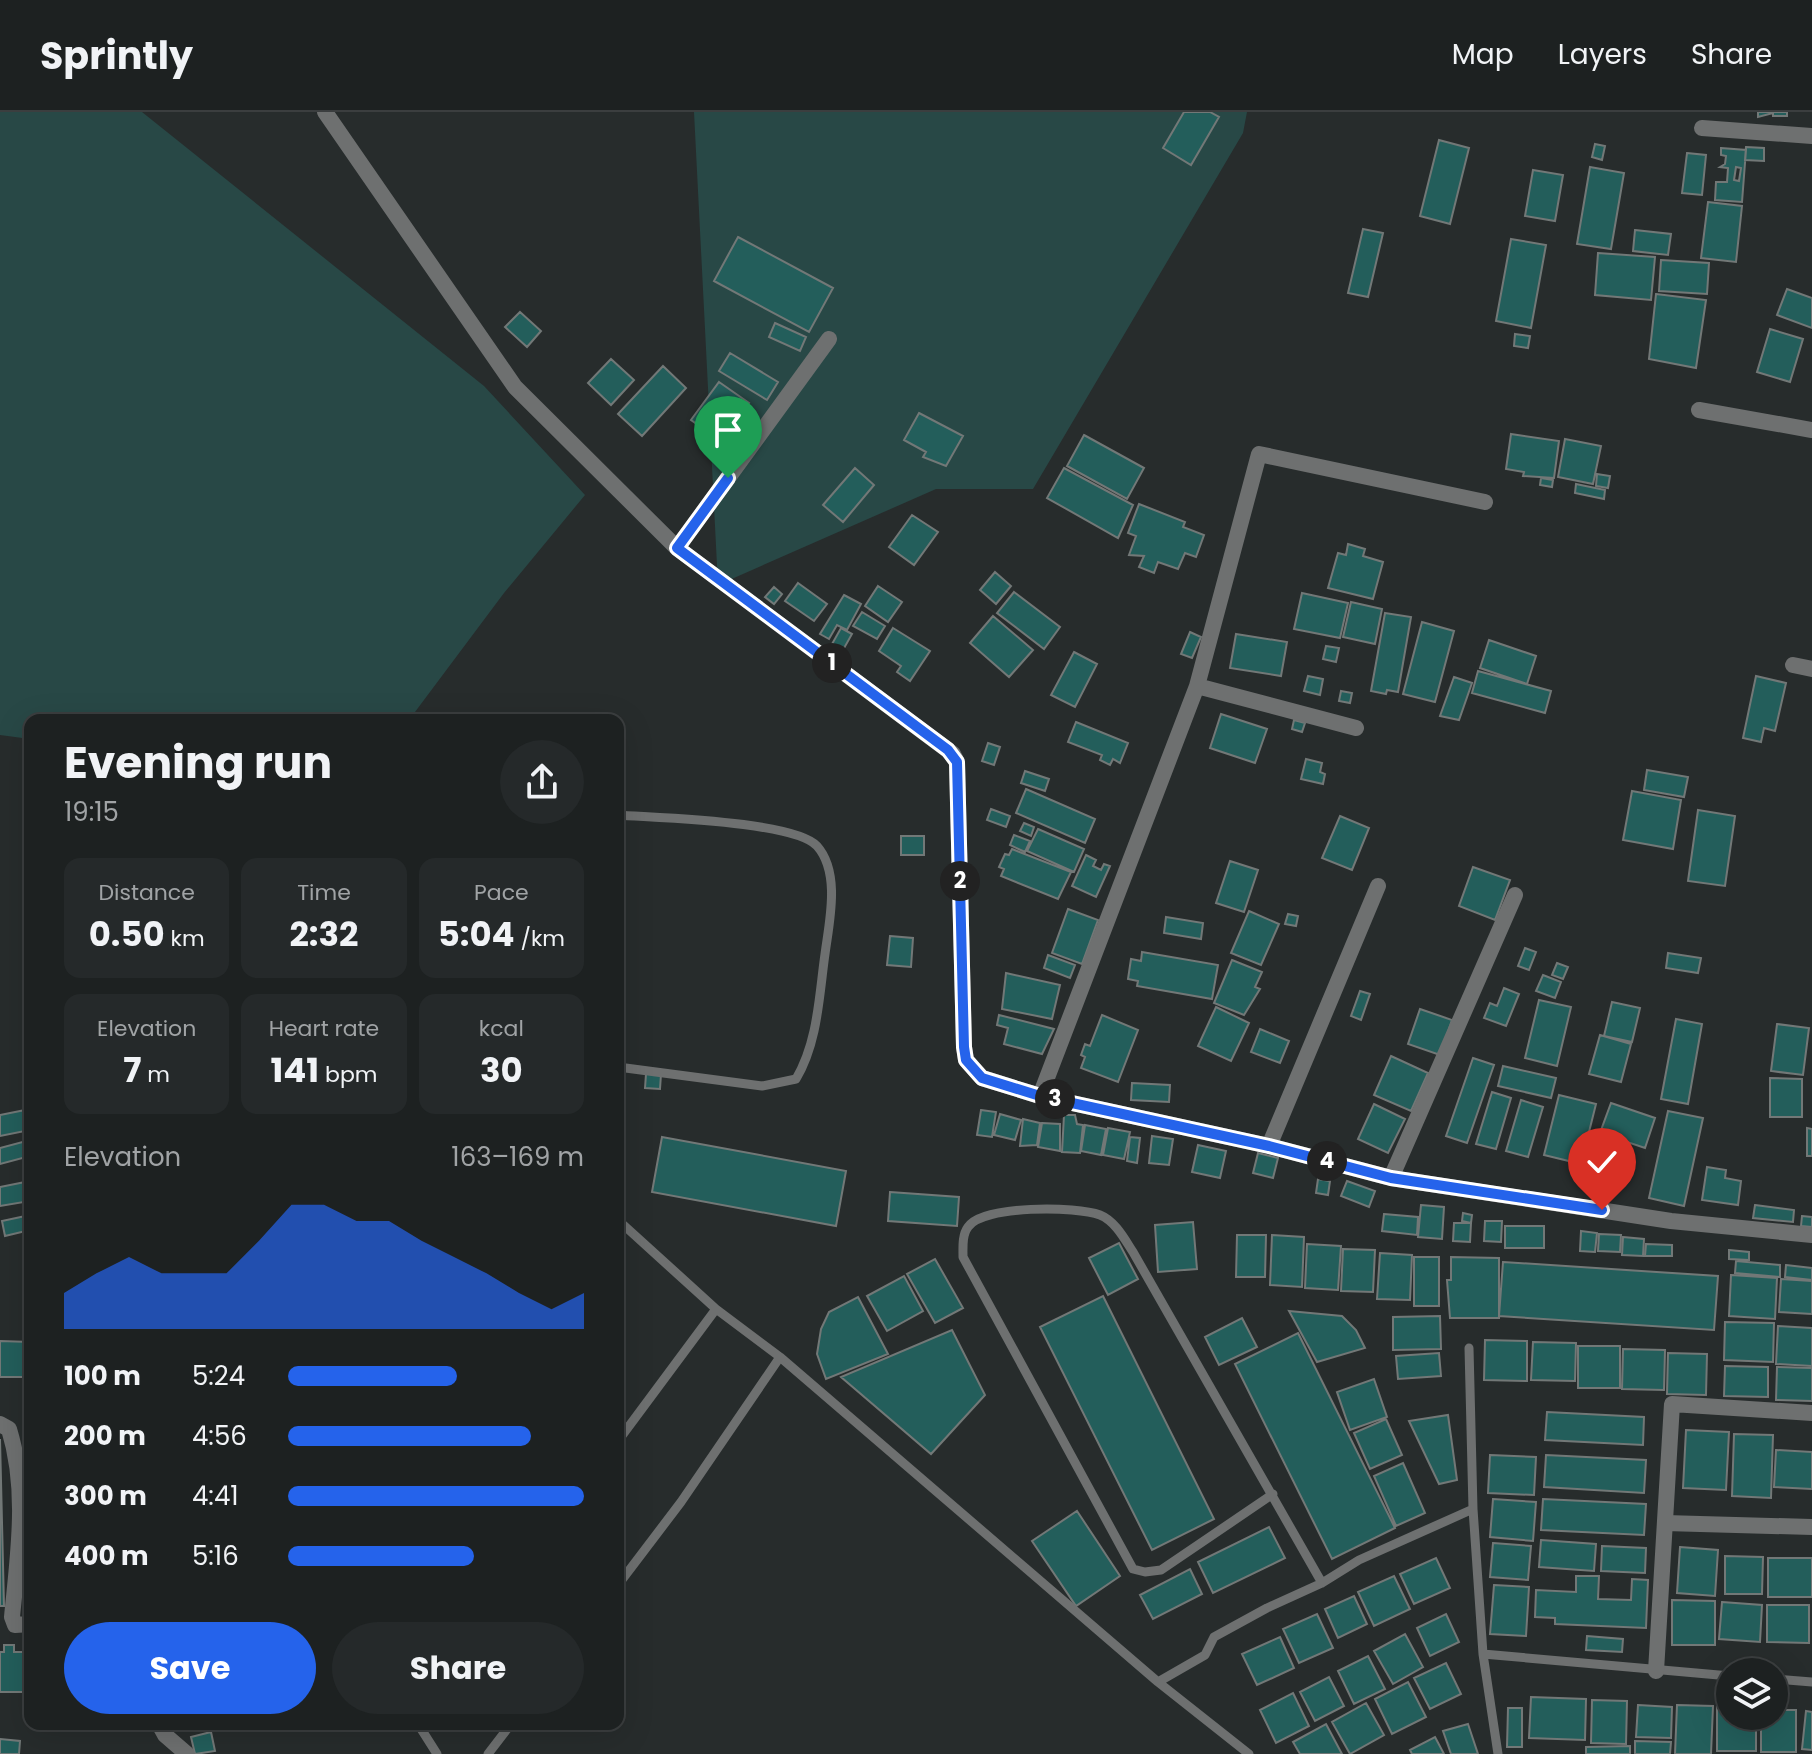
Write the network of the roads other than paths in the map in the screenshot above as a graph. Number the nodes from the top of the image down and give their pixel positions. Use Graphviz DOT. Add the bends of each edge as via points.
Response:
graph roads {
  1 [pos="325,112"];
  2 [pos="1702,128"];
  3 [pos="1812,136"];
  4 [pos="829,339"];
  5 [pos="1699,410"];
  6 [pos="1812,430"];
  7 [pos="1485,502"];
  8 [pos="677,548"];
  9 [pos="1793,665"];
  10 [pos="1812,669"];
  11 [pos="1197,686"];
  12 [pos="1356,728"];
  13 [pos="624,815"];
  14 [pos="1378,886"];
  15 [pos="1515,895"];
  16 [pos="624,1068"];
  17 [pos="1040,1096"];
  18 [pos="1269,1146"];
  19 [pos="1391,1178"];
  20 [pos="624,1225"];
  21 [pos="1812,1235"];
  22 [pos="716,1309"];
  23 [pos="1469,1348"];
  24 [pos="780,1357"];
  25 [pos="1812,1413"];
  26 [pos="0,1424"];
  27 [pos="624,1433"];
  28 [pos="1273,1494"];
  29 [pos="1473,1509"];
  30 [pos="1665,1523"];
  31 [pos="1812,1527"];
  32 [pos="624,1577"];
  33 [pos="1322,1583"];
  34 [pos="24,1624"];
  35 [pos="1483,1654"];
  36 [pos="1656,1671"];
  37 [pos="1716,1675"];
  38 [pos="1788,1680"];
  39 [pos="1158,1682"];
  40 [pos="1812,1682"];
  41 [pos="162,1730"];
  42 [pos="422,1730"];
  43 [pos="506,1730"];
  44 [pos="187,1754"];
  45 [pos="437,1754"];
  46 [pos="488,1754"];
  47 [pos="1249,1754"];
  48 [pos="1498,1754"];
  1 -- 8 [label="street" via="515,387"];
  2 -- 3 [label="street"];
  4 -- 8 [label="street"];
  5 -- 6 [label="street"];
  7 -- 11 [label="street" via="1259,454"];
  8 -- 17 [label="street" via="953,754 966,1060 982,1078"];
  9 -- 10 [label="street"];
  11 -- 12 [label="street"];
  11 -- 17 [label="street"];
  13 -- 16 [label="lane" via="756,826 802,837 817,847 827,869 831,905 815,1028 807,1061 796,1079 762,1086"];
  14 -- 18 [label="street"];
  15 -- 19 [label="street"];
  17 -- 18 [label="street"];
  18 -- 19 [label="street"];
  19 -- 21 [label="street" via="1671,1221"];
  20 -- 22 [label="lane"];
  22 -- 24 [label="lane"];
  22 -- 27 [label="lane"];
  23 -- 29 [label="lane"];
  24 -- 32 [label="lane"];
  24 -- 39 [label="lane"];
  25 -- 30 [label="street" via="1672,1404"];
  26 -- 34 [label="street" via="9,1429 17,1454 22,1528 12,1617 15,1625"];
  28 -- 28 [label="lane" via="1118,1229 1103,1216 1074,1207 986,1215 968,1225 963,1257 1133,1569 1161,1570"];
  28 -- 33 [label="lane"];
  29 -- 33 [label="lane" via="1359,1560"];
  29 -- 35 [label="lane"];
  30 -- 31 [label="street"];
  30 -- 36 [label="street"];
  33 -- 39 [label="lane" via="1214,1637 1205,1655"];
  35 -- 36 [label="lane"];
  35 -- 48 [label="lane"];
  36 -- 37 [label="lane"];
  38 -- 40 [label="lane"];
  39 -- 47 [label="lane"];
  41 -- 44 [label="street"];
  42 -- 45 [label="lane"];
  43 -- 46 [label="lane"];
}
